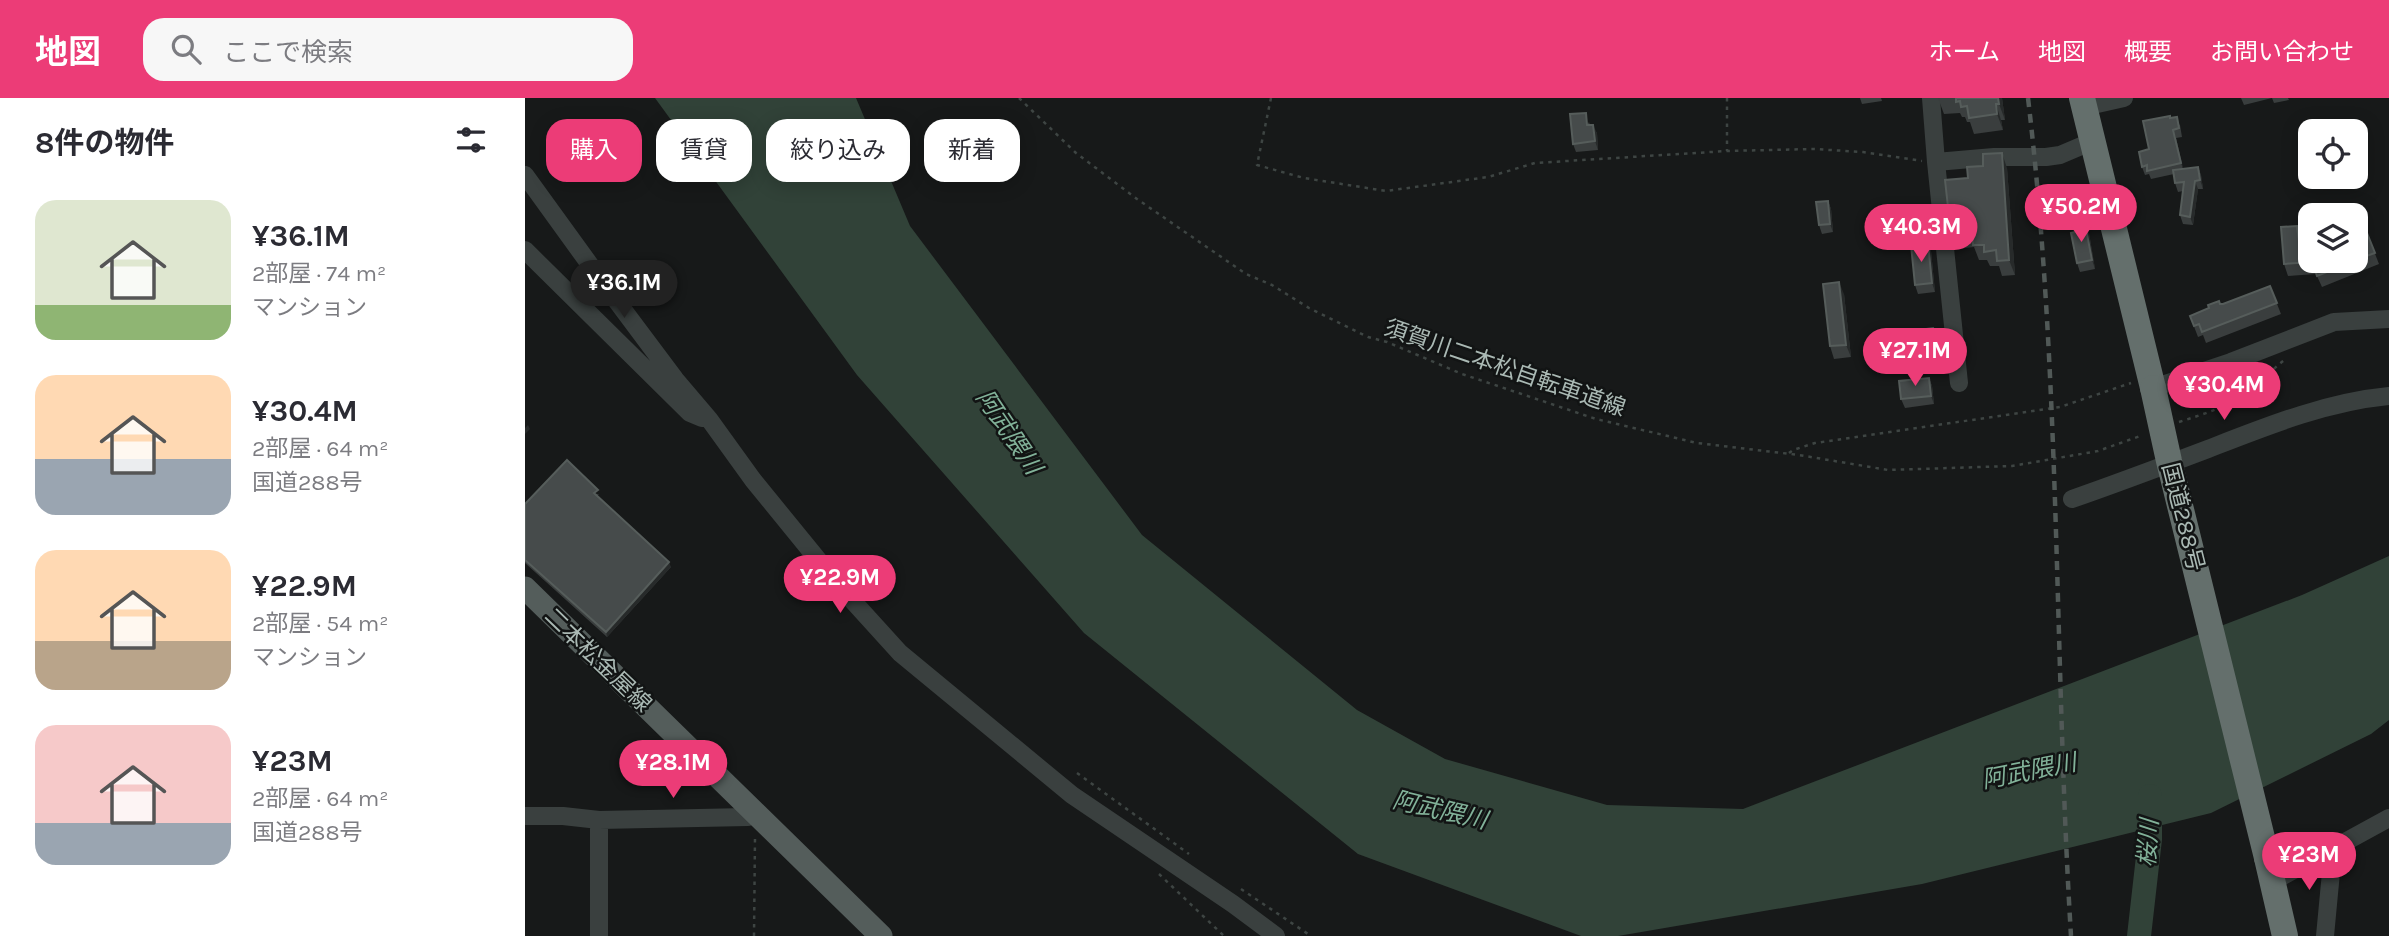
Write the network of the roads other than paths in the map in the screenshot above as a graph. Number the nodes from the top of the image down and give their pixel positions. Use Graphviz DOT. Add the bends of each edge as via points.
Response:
graph roads {
  1 [pos="1931,98"];
  2 [pos="2124,98"];
  3 [pos="2083,102"];
  4 [pos="2093,141"];
  5 [pos="1935,162"];
  6 [pos="525,175"];
  7 [pos="525,250"];
  8 [pos="2389,319"];
  9 [pos="1959,383"];
  10 [pos="2152,384"];
  11 [pos="2389,396"];
  12 [pos="709,419"];
  13 [pos="2072,499"];
  14 [pos="525,588"];
  15 [pos="756,813"];
  16 [pos="525,816"];
  17 [pos="2389,818"];
  18 [pos="599,820"];
  19 [pos="2333,850"];
  20 [pos="2269,870"];
  21 [pos="599,936"];
  22 [pos="881,936"];
  23 [pos="1276,936"];
  24 [pos="2285,936"];
  25 [pos="2325,936"];
  1 -- 5 [label="street"];
  2 -- 3 [label="street"];
  3 -- 4 [label="highway, 国道288号"];
  4 -- 5 [label="street" via="2046,157"];
  4 -- 10 [label="highway, 国道288号"];
  5 -- 9 [label="street"];
  6 -- 12 [label="street"];
  7 -- 12 [label="street" via="690,414"];
  8 -- 10 [label="street" via="2341,320 2231,362"];
  10 -- 20 [label="highway, 国道288号, bridge"];
  11 -- 13 [label="street" via="2279,421"];
  12 -- 23 [label="street" via="774,508 900,653 1072,795"];
  14 -- 15 [label="main road, 二本松金屋線"];
  15 -- 18 [label="street" via="748,817"];
  15 -- 22 [label="main road, 二本松金屋線"];
  16 -- 18 [label="street"];
  17 -- 19 [label="street"];
  18 -- 21 [label="street"];
  19 -- 20 [label="street"];
  19 -- 25 [label="street"];
  20 -- 24 [label="highway, 国道288号"];
}
